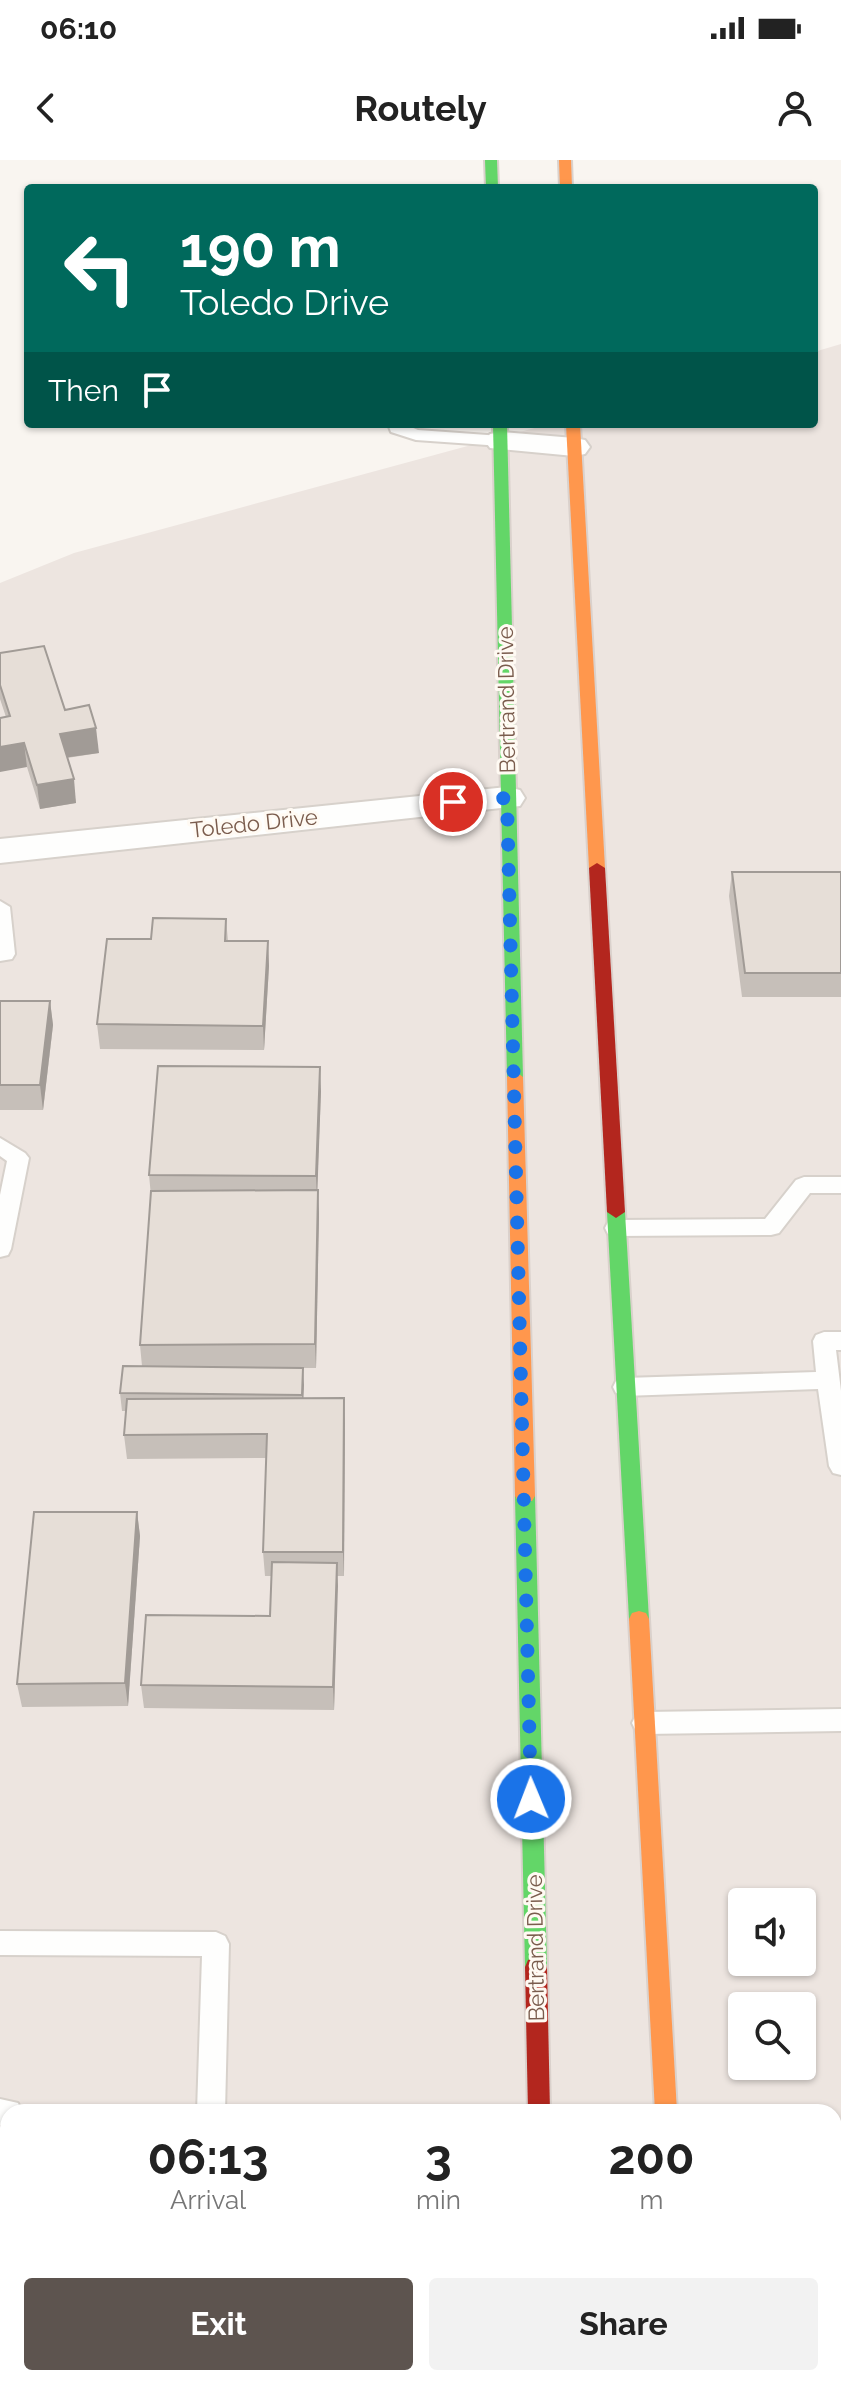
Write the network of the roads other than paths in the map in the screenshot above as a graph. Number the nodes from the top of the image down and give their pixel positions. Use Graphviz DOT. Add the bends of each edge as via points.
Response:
graph roads {
  1 [pos="491,160"];
  2 [pos="565,160"];
  3 [pos="492,184"];
  4 [pos="566,184"];
  5 [pos="397,428"];
  6 [pos="500,432"];
  7 [pos="574,435"];
  8 [pos="507,798"];
  9 [pos="0,851"];
  10 [pos="0,907"];
  11 [pos="0,954"];
  12 [pos="6,1154"];
  13 [pos="841,1185"];
  14 [pos="616,1228"];
  15 [pos="1,1243"];
  16 [pos="841,1341"];
  17 [pos="828,1380"];
  18 [pos="624,1387"];
  19 [pos="841,1466"];
  20 [pos="841,1720"];
  21 [pos="645,1723"];
  22 [pos="0,1943"];
  23 [pos="211,2104"];
  24 [pos="539,2104"];
  25 [pos="666,2104"];
  1 -- 3 [label="main road"];
  2 -- 4 [label="main road"];
  5 -- 6 [label="lane" via="405,433"];
  6 -- 7 [label="street"];
  6 -- 8 [label="main road, Bertrand Drive"];
  7 -- 14 [label="main road"];
  8 -- 9 [label="street, Toledo Drive"];
  8 -- 24 [label="main road, Bertrand Drive"];
  10 -- 11 [label="lane" via="5,954"];
  12 -- 15 [label="lane"];
  13 -- 14 [label="lane" via="804,1185 771,1227"];
  14 -- 18 [label="main road"];
  16 -- 17 [label="lane" via="824,1341"];
  17 -- 18 [label="lane"];
  17 -- 19 [label="lane"];
  18 -- 21 [label="main road"];
  20 -- 21 [label="lane"];
  21 -- 25 [label="main road"];
  22 -- 23 [label="lane" via="216,1944"];
}
